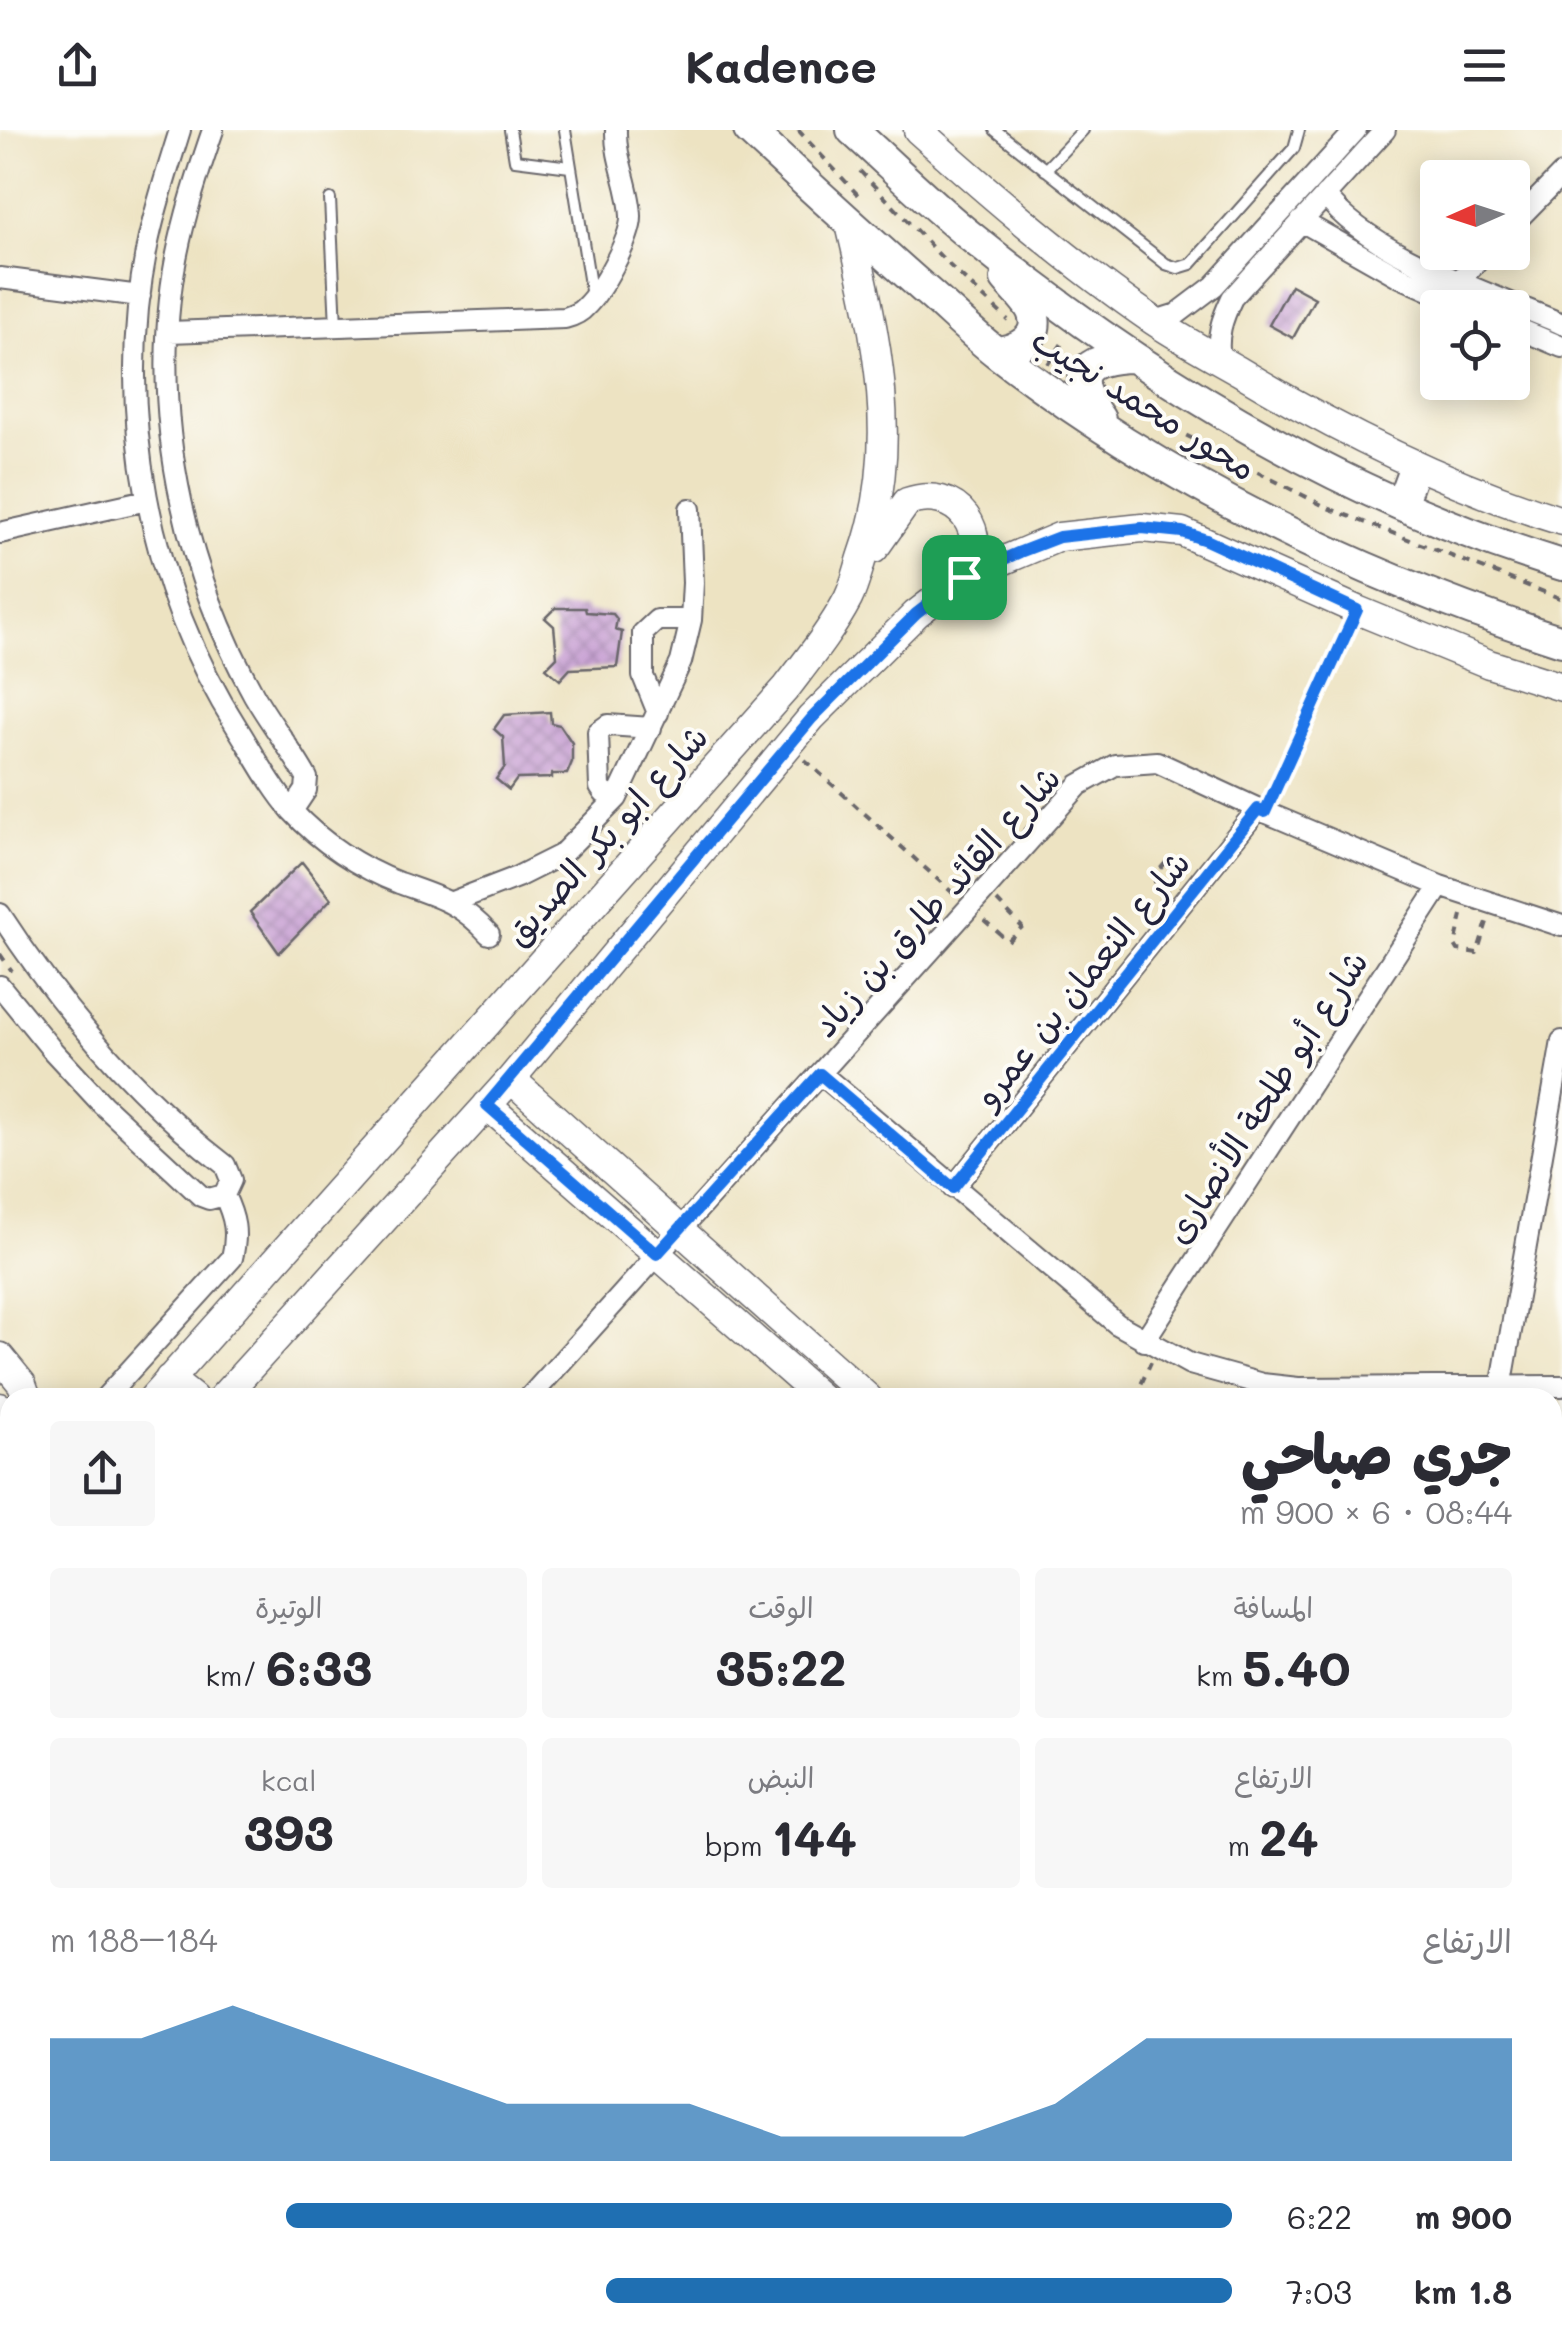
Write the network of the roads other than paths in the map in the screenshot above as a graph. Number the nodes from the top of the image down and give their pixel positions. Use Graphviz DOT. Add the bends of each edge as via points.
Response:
graph roads {
  1 [pos="180,130"];
  2 [pos="213,130"];
  3 [pos="510,130"];
  4 [pos="564,130"];
  5 [pos="616,130"];
  6 [pos="749,130"];
  7 [pos="852,130"];
  8 [pos="918,130"];
  9 [pos="995,130"];
  10 [pos="1082,130"];
  11 [pos="1300,130"];
  12 [pos="1356,130"];
  13 [pos="1385,130"];
  14 [pos="570,167"];
  15 [pos="1046,170"];
  16 [pos="1562,174"];
  17 [pos="1325,195"];
  18 [pos="330,199"];
  19 [pos="1530,207"];
  20 [pos="855,211"];
  21 [pos="1301,222"];
  22 [pos="967,234"];
  23 [pos="146,252"];
  24 [pos="176,260"];
  25 [pos="1469,270"];
  26 [pos="0,278"];
  27 [pos="1460,280"];
  28 [pos="1429,290"];
  29 [pos="140,296"];
  30 [pos="592,298"];
  31 [pos="1154,321"];
  32 [pos="1562,324"];
  33 [pos="336,326"];
  34 [pos="169,332"];
  35 [pos="1530,334"];
  36 [pos="1562,347"];
  37 [pos="996,352"];
  38 [pos="1133,357"];
  39 [pos="1220,360"];
  40 [pos="1105,427"];
  41 [pos="1415,466"];
  42 [pos="147,500"];
  43 [pos="1401,504"];
  44 [pos="690,510"];
  45 [pos="1562,521"];
  46 [pos="188,532"];
  47 [pos="0,533"];
  48 [pos="156,539"];
  49 [pos="1562,565"];
  50 [pos="858,571"];
  51 [pos="964,577"];
  52 [pos="691,620"];
  53 [pos="1562,641"];
  54 [pos="1562,686"];
  55 [pos="655,721"];
  56 [pos="617,798"];
  57 [pos="1261,810"];
  58 [pos="292,811"];
  59 [pos="1440,886"];
  60 [pos="452,902"];
  61 [pos="0,914"];
  62 [pos="1562,926"];
  63 [pos="489,934"];
  64 [pos="0,986"];
  65 [pos="1562,1041"];
  66 [pos="820,1074"];
  67 [pos="511,1079"];
  68 [pos="487,1105"];
  69 [pos="218,1160"];
  70 [pos="953,1188"];
  71 [pos="195,1190"];
  72 [pos="224,1195"];
  73 [pos="680,1230"];
  74 [pos="657,1254"];
  75 [pos="1150,1345"];
  76 [pos="0,1357"];
  77 [pos="1562,1386"];
  78 [pos="23,1388"];
  79 [pos="114,1388"];
  80 [pos="161,1388"];
  81 [pos="231,1388"];
  82 [pos="538,1388"];
  83 [pos="810,1388"];
  84 [pos="857,1388"];
  85 [pos="1320,1388"];
  86 [pos="1501,1388"];
  1 -- 23 [label="street"];
  2 -- 24 [label="street"];
  3 -- 14 [label="lane" via="515,160"];
  4 -- 14 [label="lane"];
  5 -- 30 [label="street" via="630,227"];
  6 -- 20 [label="main road, محور محمد نجيب"];
  7 -- 22 [label="main road, محور محمد نجيب"];
  8 -- 31 [label="main road" via="994,198"];
  9 -- 15 [label="lane"];
  10 -- 15 [label="lane"];
  11 -- 15 [label="lane" via="1294,148 1185,267 1166,264"];
  12 -- 31 [label="street" via="1214,286 1187,308"];
  13 -- 17 [label="street"];
  14 -- 30 [label="lane"];
  16 -- 19 [label="street"];
  17 -- 21 [label="street"];
  17 -- 27 [label="street" via="1378,241"];
  18 -- 33 [label="lane"];
  20 -- 37 [label="main road, محور محمد نجيب"];
  20 -- 50 [label="main road, شارع ابو بكر الصديق" via="884,397 878,505"];
  21 -- 28 [label="street"];
  21 -- 39 [label="street" via="1232,298 1217,342"];
  22 -- 37 [label="main road" via="1034,322 1023,345"];
  22 -- 38 [label="main road, محور محمد نجيب"];
  23 -- 24 [label="street" via="166,242"];
  23 -- 29 [label="street"];
  24 -- 34 [label="street"];
  25 -- 27 [label="street"];
  26 -- 29 [label="street"];
  27 -- 32 [label="street"];
  29 -- 42 [label="street" via="136,414"];
  30 -- 33 [label="street" via="564,318"];
  31 -- 39 [label="main road"];
  33 -- 34 [label="street"];
  34 -- 46 [label="street" via="174,468"];
  35 -- 36 [label="street"];
  37 -- 40 [label="main road, محور محمد نجيب"];
  38 -- 40 [label="main road" via="1104,358 1082,379 1083,395"];
  38 -- 43 [label="main road, محور محمد نجيب" via="1242,425"];
  39 -- 41 [label="main road"];
  40 -- 53 [label="main road, محور محمد نجيب" via="1206,488 1353,562"];
  41 -- 43 [label="main road"];
  41 -- 45 [label="main road"];
  42 -- 47 [label="street"];
  42 -- 48 [label="street"];
  43 -- 49 [label="main road, محور محمد نجيب"];
  44 -- 52 [label="street"];
  46 -- 48 [label="street" via="169,519"];
  46 -- 48 [label="street" via="177,553"];
  46 -- 58 [label="street" via="254,694 307,778"];
  48 -- 58 [label="street" via="183,624 218,698"];
  50 -- 51 [label="main road" via="907,502 928,497 957,508 970,524 974,556"];
  50 -- 80 [label="main road, شارع ابو بكر الصديق" via="824,638 787,687"];
  51 -- 54 [label="main road" via="1059,537 1142,528 1182,532 1489,664"];
  51 -- 67 [label="main road" via="847,680"];
  52 -- 55 [label="street"];
  52 -- 55 [label="street" via="657,620 643,633 643,676"];
  55 -- 56 [label="street"];
  55 -- 56 [label="street" via="598,732 600,787"];
  56 -- 60 [label="street" via="561,855"];
  57 -- 59 [label="street, شارع القائد طارق بن زياد"];
  57 -- 66 [label="street, شارع القائد طارق بن زياد" via="1157,762 1116,765 1078,785"];
  57 -- 70 [label="street, شارع النعمان بن عمرو"];
  58 -- 60 [label="street" via="361,864"];
  59 -- 62 [label="street, شارع القائد طارق بن زياد"];
  59 -- 75 [label="street, شارع أبو طلحة الأنصارى"];
  60 -- 63 [label="street"];
  61 -- 69 [label="street" via="80,1023"];
  64 -- 71 [label="street" via="103,1105"];
  65 -- 86 [label="street"];
  66 -- 70 [label="street"];
  66 -- 73 [label="street, شارع القائد طارق بن زياد"];
  67 -- 68 [label="main road"];
  67 -- 73 [label="main road"];
  68 -- 74 [label="main road"];
  68 -- 81 [label="main road"];
  69 -- 71 [label="street" via="200,1164"];
  69 -- 72 [label="street" via="230,1172"];
  70 -- 75 [label="street"];
  71 -- 72 [label="street" via="209,1200"];
  72 -- 79 [label="street" via="235,1216 232,1258"];
  73 -- 74 [label="street, شارع القائد طارق بن زياد"];
  73 -- 84 [label="main road"];
  74 -- 82 [label="street, شارع القائد طارق بن زياد"];
  74 -- 83 [label="main road"];
  75 -- 85 [label="street" via="1262,1384"];
  76 -- 78 [label="main road"];
  77 -- 86 [label="street"];
}
